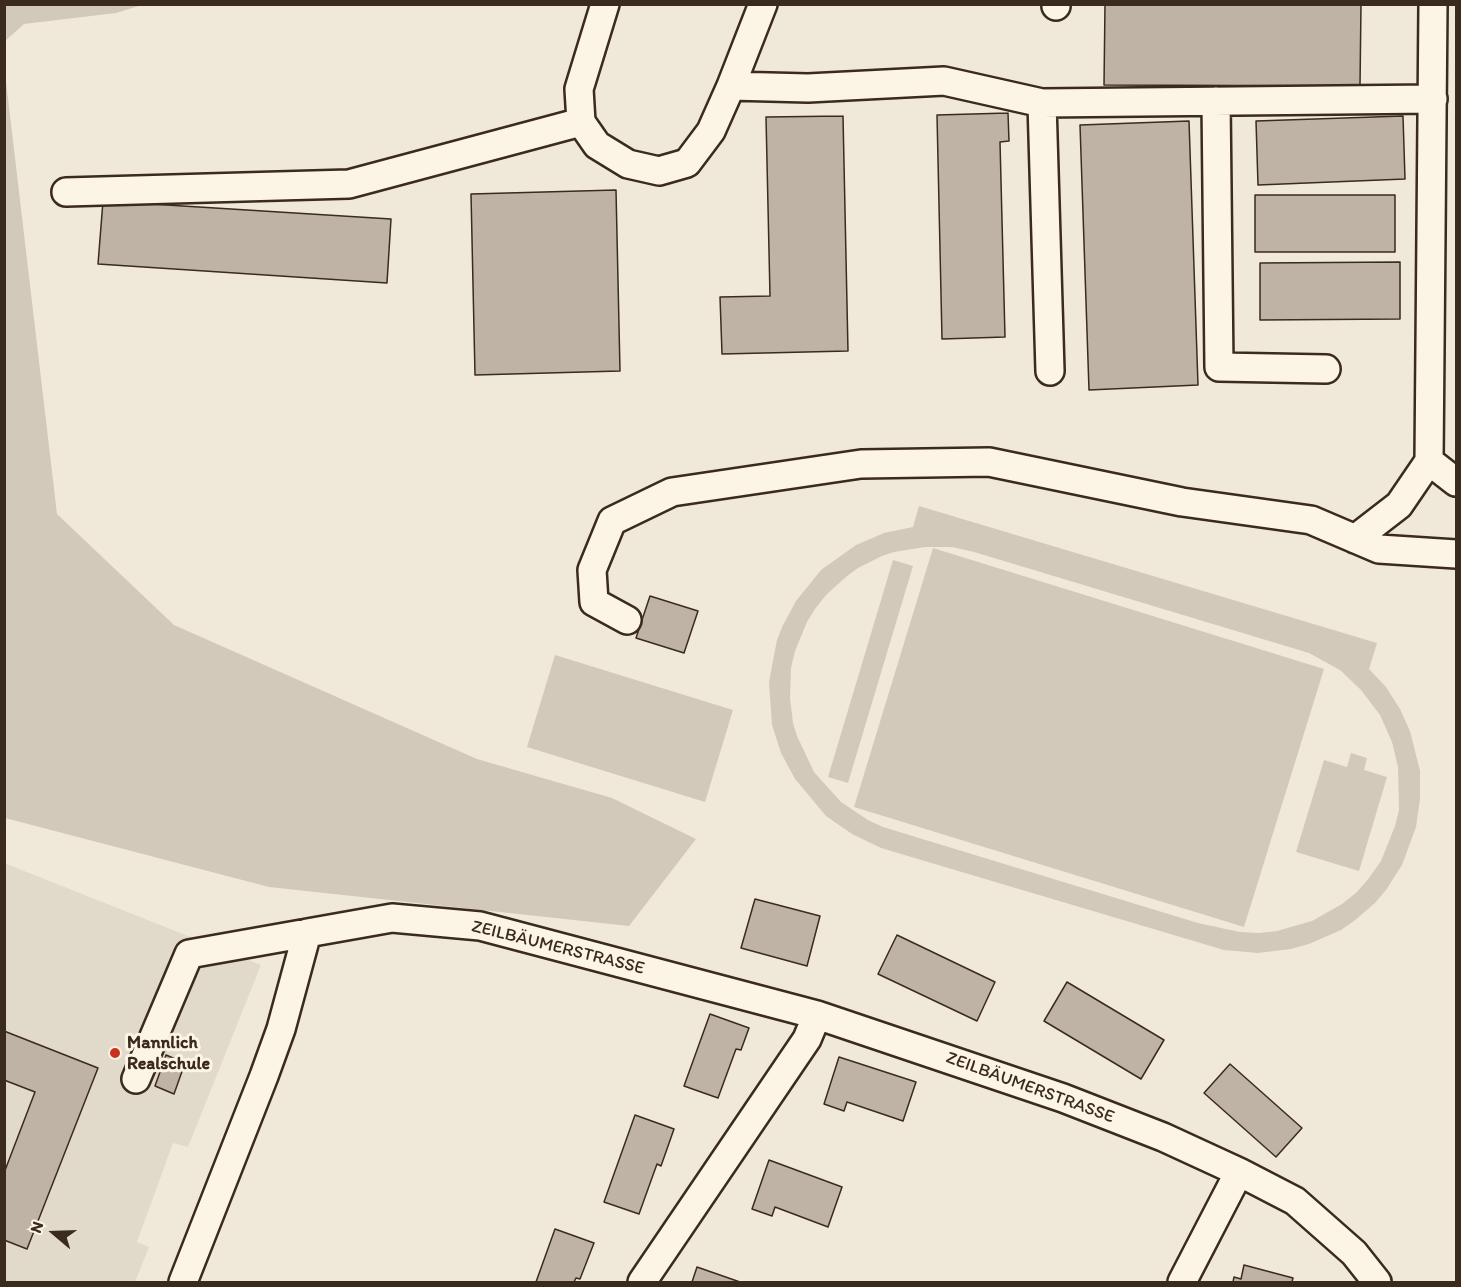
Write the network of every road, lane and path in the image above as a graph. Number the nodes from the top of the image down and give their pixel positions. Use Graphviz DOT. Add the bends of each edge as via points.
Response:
graph roads {
  1 [pos="605,4"];
  2 [pos="763,4"];
  3 [pos="1432,4"];
  4 [pos="731,86"];
  5 [pos="1433,99"];
  6 [pos="1216,101"];
  7 [pos="1042,103"];
  8 [pos="581,122"];
  9 [pos="66,192"];
  10 [pos="1326,369"];
  11 [pos="1050,371"];
  12 [pos="1429,461"];
  13 [pos="1456,482"];
  14 [pos="1355,539"];
  15 [pos="1456,554"];
  16 [pos="627,620"];
  17 [pos="307,933"];
  18 [pos="817,1015"];
  19 [pos="136,1079"];
  20 [pos="1239,1172"];
  21 [pos="183,1282"];
  22 [pos="642,1282"];
  23 [pos="1182,1282"];
  24 [pos="1377,1282"];
  1 -- 8 [label="street" via="579,89"];
  2 -- 4 [label="street"];
  3 -- 5 [label="street"];
  4 -- 7 [label="street" via="808,88 944,81"];
  4 -- 8 [label="street" via="711,131 687,163 659,171 628,164 604,150"];
  5 -- 6 [label="street"];
  5 -- 12 [label="street"];
  6 -- 7 [label="street"];
  6 -- 10 [label="street" via="1219,367"];
  7 -- 11 [label="street"];
  8 -- 9 [label="street" via="350,184"];
  12 -- 13 [label="street"];
  12 -- 14 [label="street" via="1399,506"];
  14 -- 15 [label="street" via="1380,549"];
  14 -- 16 [label="street" via="1311,520 1182,502 989,462 861,464 672,492 612,521 592,570 594,602"];
  17 -- 18 [label="street, ZEILBÄUMERSTRASSE" via="392,918 480,926"];
  17 -- 19 [label="street, ZEILBÄUMERSTRASSE" via="189,954"];
  17 -- 21 [label="street" via="274,1048"];
  18 -- 20 [label="street, ZEILBÄUMERSTRASSE" via="1063,1098"];
  18 -- 22 [label="street" via="807,1039"];
  20 -- 23 [label="street"];
  20 -- 24 [label="street, ZEILBÄUMERSTRASSE" via="1295,1201 1354,1253"];
}
